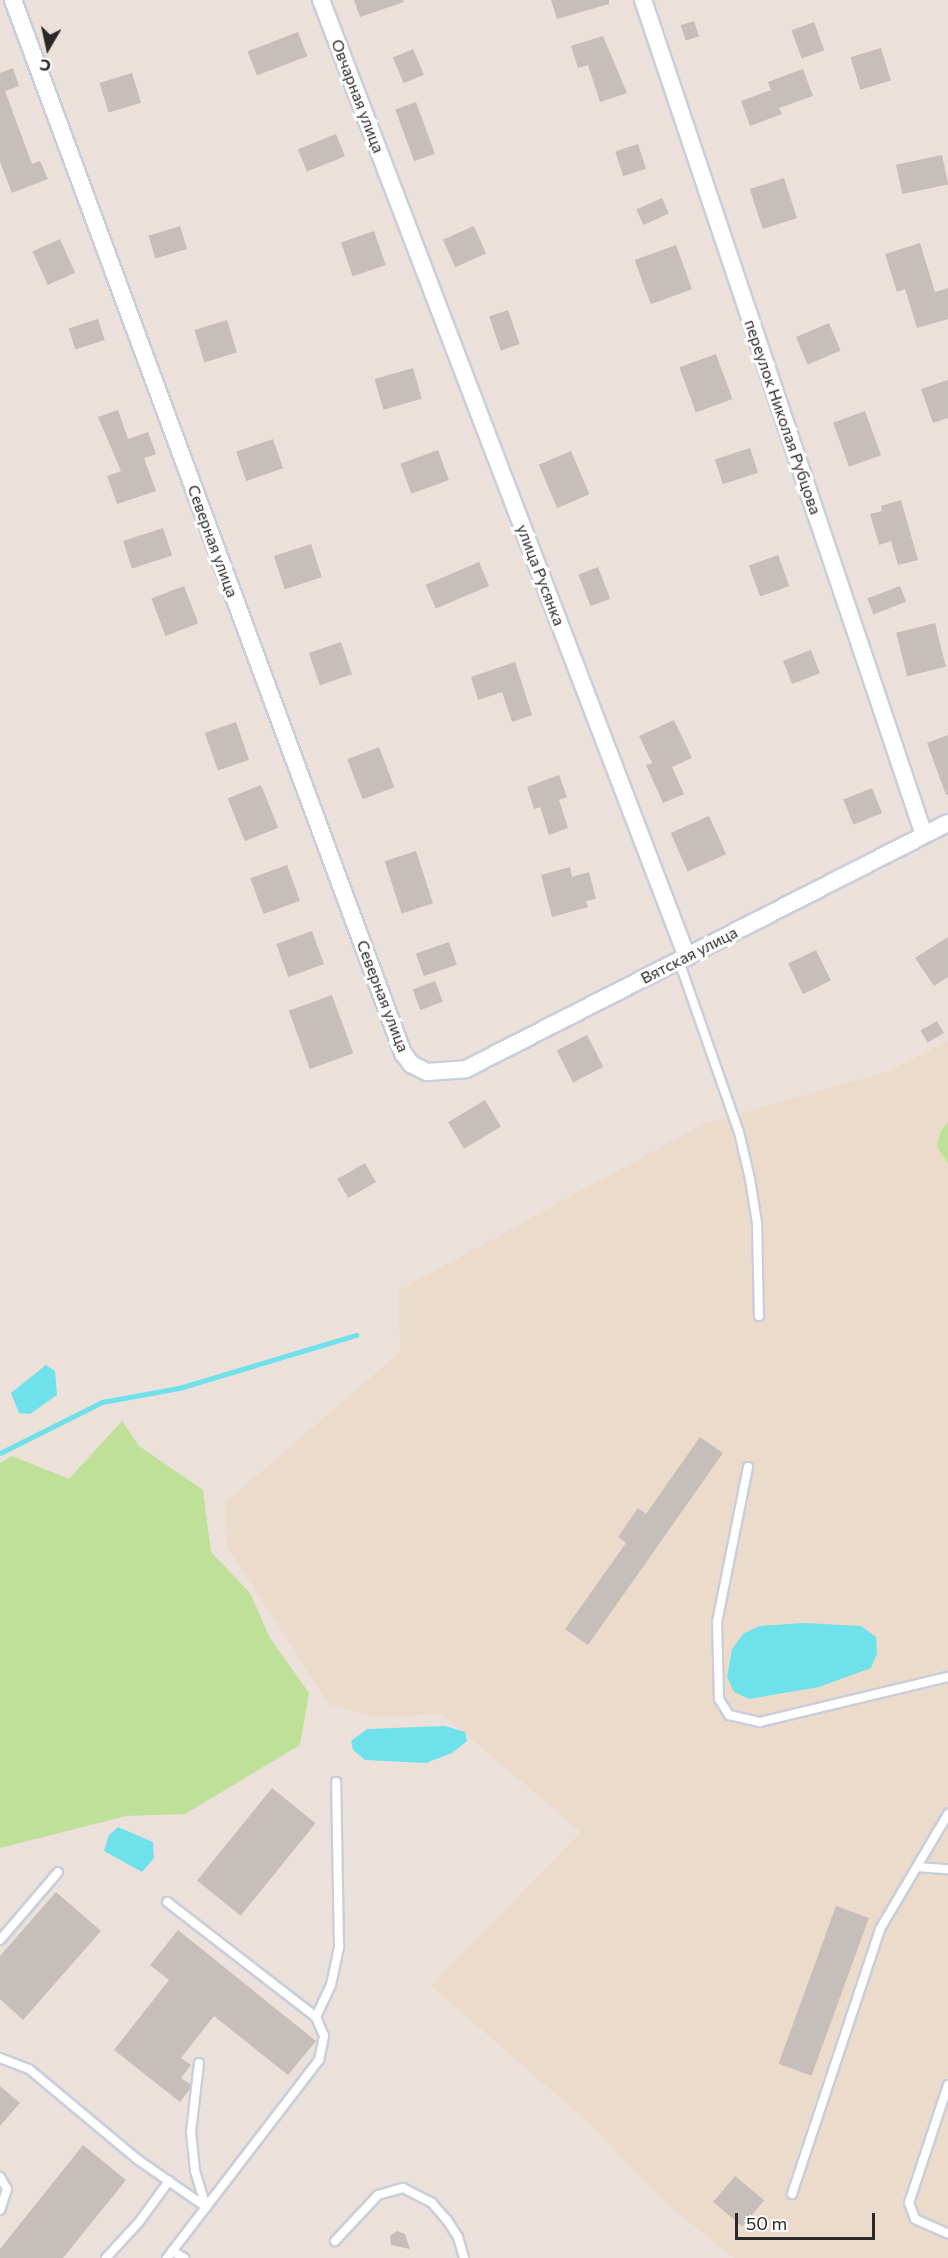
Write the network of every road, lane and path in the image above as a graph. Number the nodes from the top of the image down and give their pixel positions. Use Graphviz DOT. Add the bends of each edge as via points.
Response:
graph roads {
  1 [pos="13,0"];
  2 [pos="321,0"];
  3 [pos="643,0"];
  4 [pos="395,193"];
  5 [pos="948,823"];
  6 [pos="924,835"];
  7 [pos="683,959"];
  8 [pos="427,1072"];
  9 [pos="759,1316"];
  10 [pos="748,1467"];
  11 [pos="948,1677"];
  12 [pos="336,1782"];
  13 [pos="948,1814"];
  14 [pos="917,1867"];
  15 [pos="948,1869"];
  16 [pos="58,1872"];
  17 [pos="167,1902"];
  18 [pos="0,1940"];
  19 [pos="316,2017"];
  20 [pos="0,2058"];
  21 [pos="199,2062"];
  22 [pos="948,2085"];
  23 [pos="0,2177"];
  24 [pos="169,2181"];
  25 [pos="792,2194"];
  26 [pos="206,2207"];
  27 [pos="0,2210"];
  28 [pos="948,2234"];
  29 [pos="335,2241"];
  30 [pos="169,2255"];
  31 [pos="106,2258"];
  32 [pos="184,2258"];
  33 [pos="464,2258"];
  1 -- 8 [label="street, Северная улица" via="403,1053 411,1064"];
  2 -- 4 [label="street, Овчарная улица"];
  3 -- 6 [label="street, переулок Николая Рубцова"];
  4 -- 7 [label="street, улица Русянка"];
  5 -- 6 [label="street, Вятская улица"];
  6 -- 7 [label="street, Вятская улица"];
  7 -- 8 [label="street, Вятская улица" via="466,1069"];
  7 -- 9 [label="lane" via="739,1132 750,1179 757,1223"];
  10 -- 11 [label="lane" via="717,1622 719,1699 729,1715 760,1722"];
  12 -- 19 [label="lane" via="339,1946 331,1985"];
  13 -- 14 [label="lane"];
  14 -- 15 [label="lane"];
  14 -- 25 [label="lane" via="880,1929"];
  16 -- 18 [label="lane"];
  17 -- 19 [label="lane"];
  19 -- 26 [label="lane" via="324,2036 319,2060"];
  20 -- 24 [label="lane" via="29,2069"];
  21 -- 26 [label="lane" via="191,2132 195,2171"];
  22 -- 28 [label="lane" via="909,2203 915,2219"];
  23 -- 27 [label="lane" via="7,2189"];
  24 -- 26 [label="lane"];
  24 -- 31 [label="lane"];
  26 -- 30 [label="lane"];
  29 -- 33 [label="lane" via="378,2195 403,2188 432,2203 447,2220 464,2250"];
  30 -- 32 [label="lane"];
}
